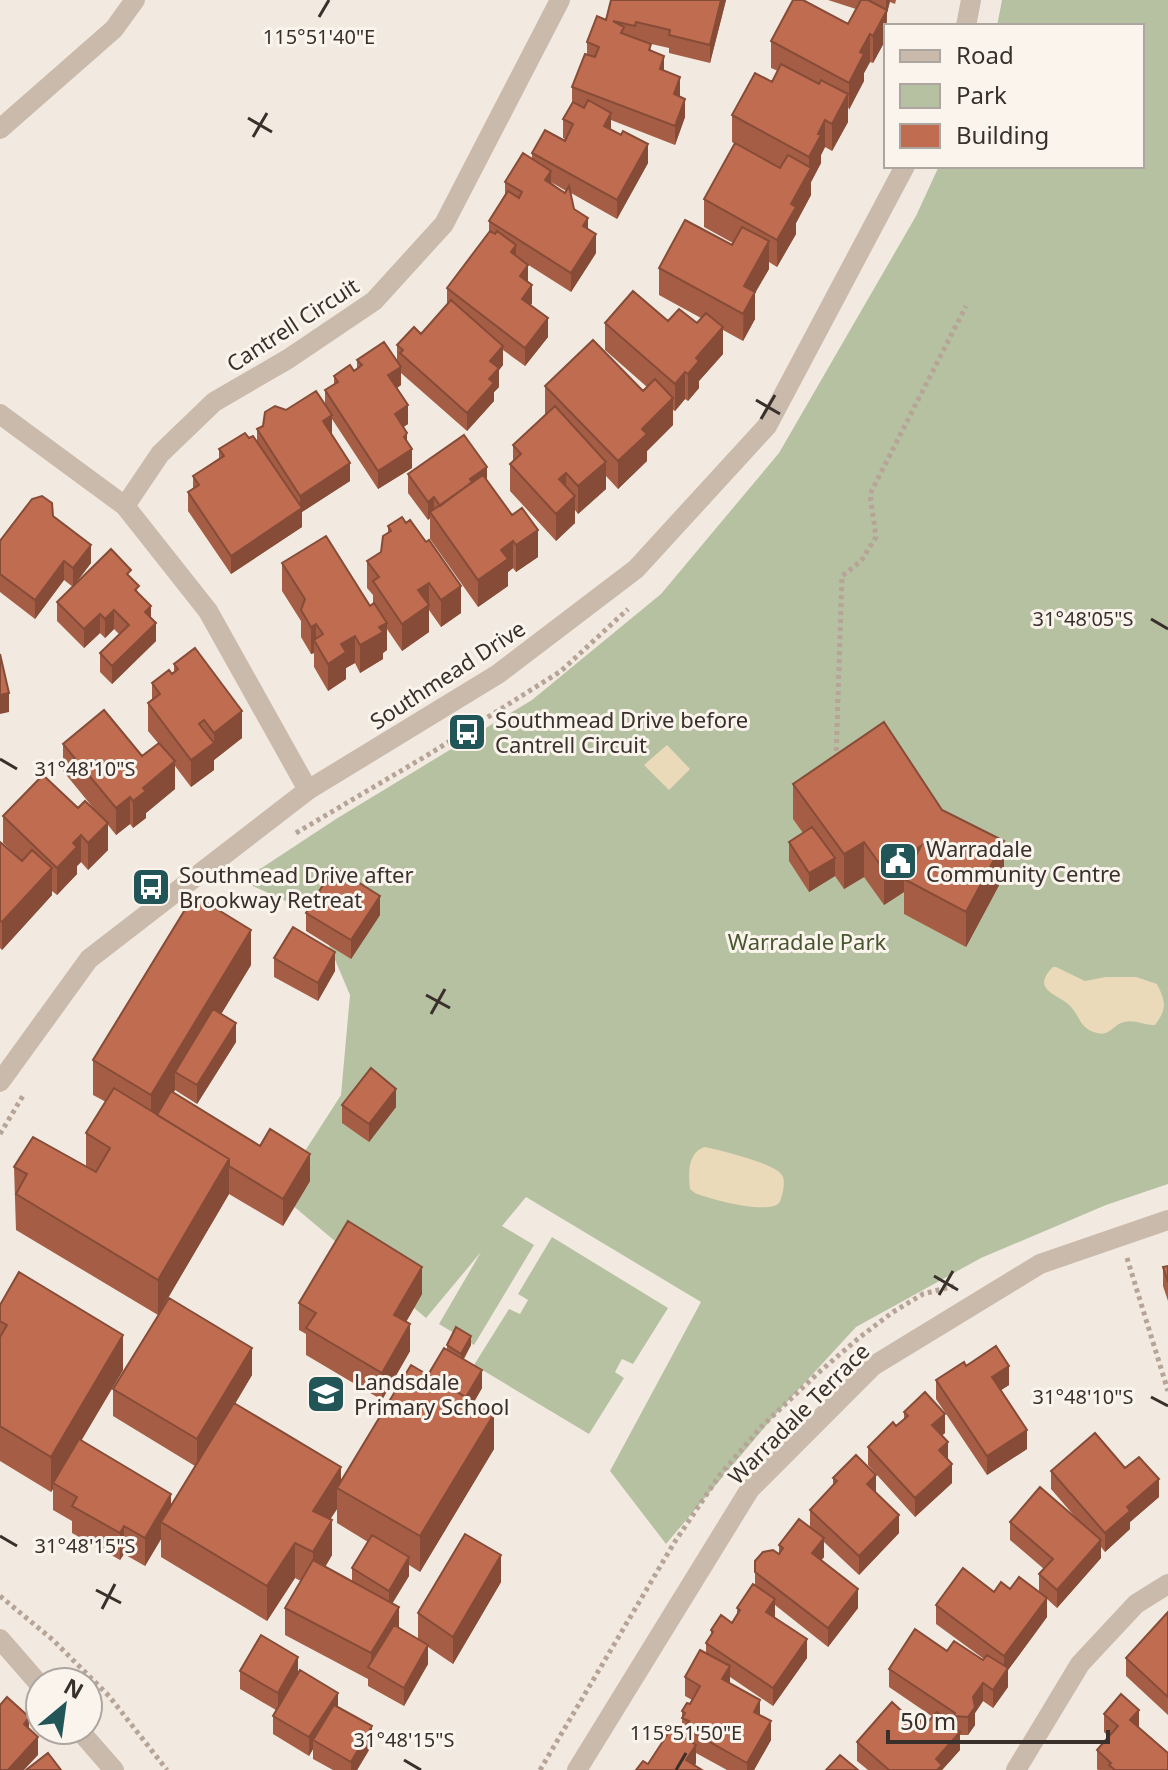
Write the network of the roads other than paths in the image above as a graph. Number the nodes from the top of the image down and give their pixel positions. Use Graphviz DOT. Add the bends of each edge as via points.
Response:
graph roads {
  1 [pos="135,0"];
  2 [pos="560,0"];
  3 [pos="971,0"];
  4 [pos="966,24"];
  5 [pos="0,129"];
  6 [pos="904,168"];
  7 [pos="0,414"];
  8 [pos="125,506"];
  9 [pos="308,790"];
  10 [pos="0,1082"];
  11 [pos="1168,1220"];
  12 [pos="1168,1584"];
  13 [pos="0,1639"];
  14 [pos="24,1667"];
  15 [pos="93,1746"];
  16 [pos="114,1770"];
  17 [pos="577,1770"];
  18 [pos="1016,1770"];
  1 -- 5 [label="street" via="114,29"];
  2 -- 8 [label="street, Cantrell Circuit" via="444,224 374,301 214,402 160,454"];
  3 -- 4 [label="street"];
  6 -- 9 [label="street, Southmead Drive" via="767,426 636,569 498,674"];
  7 -- 8 [label="street"];
  8 -- 9 [label="street" via="208,611"];
  9 -- 10 [label="street, Southmead Drive" via="89,959"];
  11 -- 17 [label="street, Warradale Terrace" via="1040,1264 873,1366 750,1489"];
  12 -- 18 [label="street" via="1136,1604 1080,1664"];
  13 -- 14 [label="street"];
  15 -- 16 [label="street"];
}
